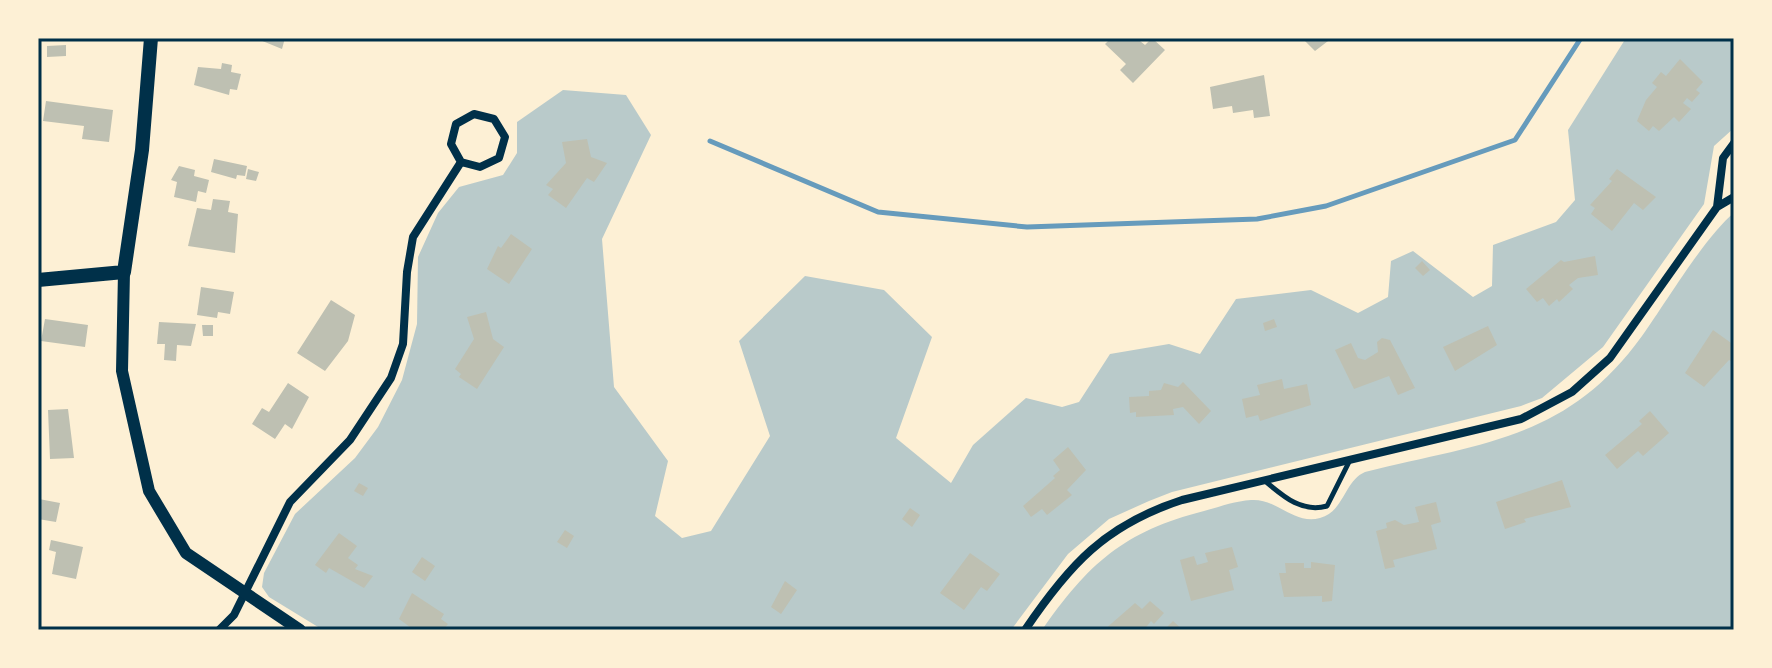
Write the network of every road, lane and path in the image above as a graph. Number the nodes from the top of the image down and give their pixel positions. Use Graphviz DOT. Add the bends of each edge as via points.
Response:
graph roads {
  1 [pos="151,38"];
  2 [pos="1734,143"];
  3 [pos="461,162"];
  4 [pos="1734,197"];
  5 [pos="1717,207"];
  6 [pos="124,272"];
  7 [pos="38,280"];
  8 [pos="1350,460"];
  9 [pos="1264,481"];
  10 [pos="243,594"];
  11 [pos="219,630"];
  12 [pos="300,630"];
  13 [pos="1025,630"];
  1 -- 6 [label="main road"];
  2 -- 5 [label="street" via="1723,158"];
  3 -- 3 [label="street" via="484,167 499,158 505,137 494,119 474,114 456,124 451,144"];
  3 -- 10 [label="street" via="413,237 405,332 391,378 344,448 290,502"];
  4 -- 5 [label="street"];
  5 -- 8 [label="street" via="1610,358 1564,398 1513,421"];
  6 -- 7 [label="main road"];
  6 -- 10 [label="street" via="122,371 149,491 186,553"];
  8 -- 9 [label="street"];
  8 -- 9 [label="lane" via="1327,506 1313,509"];
  9 -- 13 [label="street" via="1182,500 1118,528 1066,573"];
  10 -- 11 [label="street" via="234,615"];
  10 -- 12 [label="street"];
}
